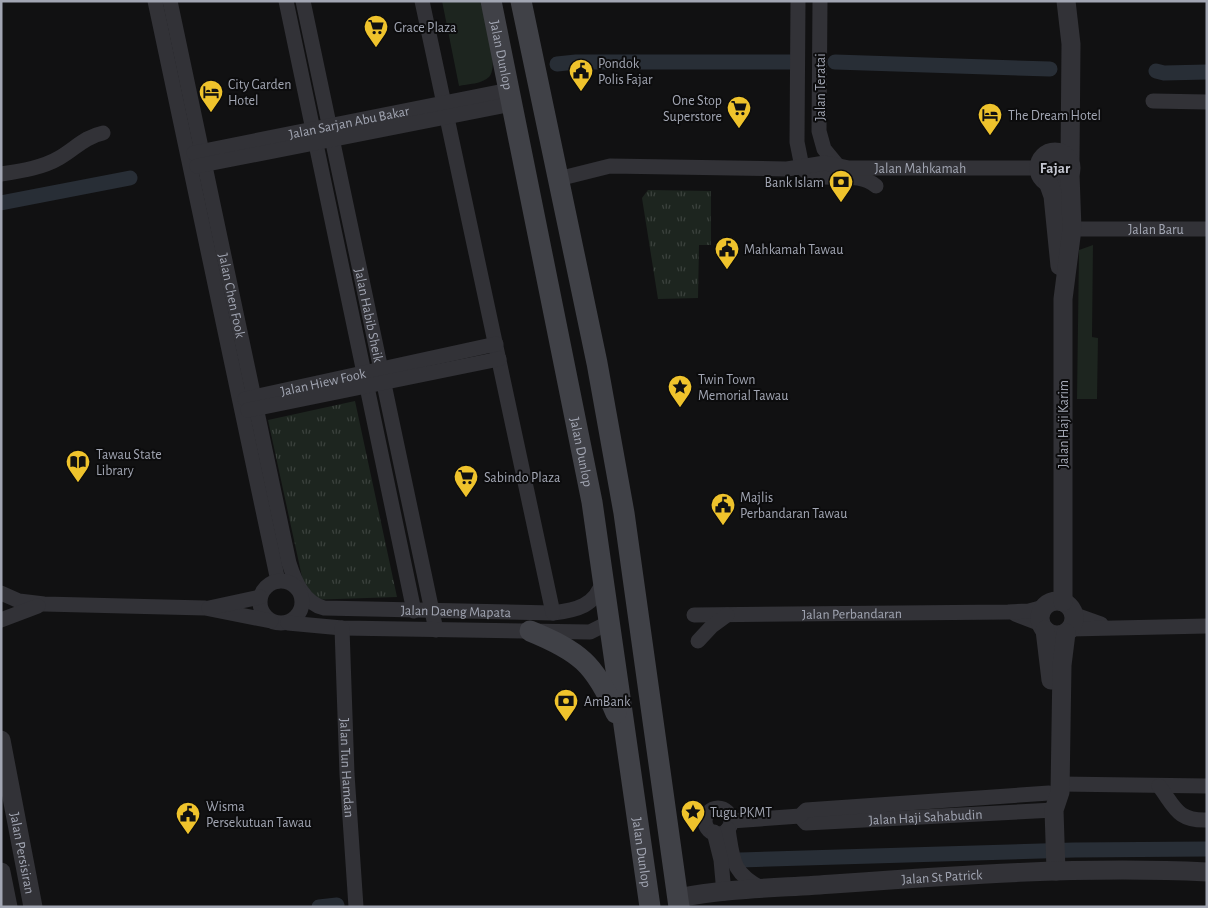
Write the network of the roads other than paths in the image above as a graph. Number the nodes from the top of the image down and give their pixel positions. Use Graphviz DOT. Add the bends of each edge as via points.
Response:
graph roads {
  1 [pos="155,1"];
  2 [pos="170,1"];
  3 [pos="286,1"];
  4 [pos="303,1"];
  5 [pos="422,1"];
  6 [pos="491,1"];
  7 [pos="798,1"];
  8 [pos="820,1"];
  9 [pos="1066,1"];
  10 [pos="1080,1"];
  11 [pos="525,4"];
  12 [pos="1071,44"];
  13 [pos="510,97"];
  14 [pos="1153,101"];
  15 [pos="1207,102"];
  16 [pos="445,110"];
  17 [pos="1070,118"];
  18 [pos="103,133"];
  19 [pos="331,133"];
  20 [pos="315,136"];
  21 [pos="196,159"];
  22 [pos="801,161"];
  23 [pos="838,166"];
  24 [pos="1070,167"];
  25 [pos="1044,168"];
  26 [pos="1,174"];
  27 [pos="558,179"];
  28 [pos="876,186"];
  29 [pos="1063,206"];
  30 [pos="1104,228"];
  31 [pos="1072,229"];
  32 [pos="1207,229"];
  33 [pos="1063,299"];
  34 [pos="497,352"];
  35 [pos="382,376"];
  36 [pos="366,380"];
  37 [pos="255,403"];
  38 [pos="240,406"];
  39 [pos="624,513"];
  40 [pos="604,579"];
  41 [pos="278,581"];
  42 [pos="299,590"];
  43 [pos="1,593"];
  44 [pos="260,597"];
  45 [pos="44,604"];
  46 [pos="205,608"];
  47 [pos="414,611"];
  48 [pos="432,611"];
  49 [pos="553,613"];
  50 [pos="694,615"];
  51 [pos="727,615"];
  52 [pos="1057,617"];
  53 [pos="1,620"];
  54 [pos="271,621"];
  55 [pos="610,622"];
  56 [pos="288,623"];
  57 [pos="1207,626"];
  58 [pos="342,628"];
  59 [pos="436,630"];
  60 [pos="530,632"];
  61 [pos="698,641"];
  62 [pos="626,739"];
  63 [pos="1,740"];
  64 [pos="1159,786"];
  65 [pos="1207,786"];
  66 [pos="1030,795"];
  67 [pos="1055,796"];
  68 [pos="1030,811"];
  69 [pos="800,816"];
  70 [pos="1207,820"];
  71 [pos="724,827"];
  72 [pos="1056,856"];
  73 [pos="1,872"];
  74 [pos="1207,872"];
  75 [pos="764,890"];
  76 [pos="724,893"];
  77 [pos="677,904"];
  78 [pos="8,907"];
  79 [pos="33,907"];
  80 [pos="356,907"];
  81 [pos="650,907"];
  1 -- 21 [label="street, Jalan Chen Fook"];
  2 -- 21 [label="street, Jalan Chen Fook"];
  3 -- 20 [label="street, Jalan Habib Sheik"];
  4 -- 19 [label="street, Jalan Habib Sheik"];
  5 -- 16 [label="street"];
  6 -- 13 [label="main road, Jalan Dunlop"];
  7 -- 22 [label="street, Jalan Teratai"];
  8 -- 23 [label="street, Jalan Teratai" via="819,131 824,149"];
  9 -- 12 [label="street"];
  10 -- 12 [label="street"];
  11 -- 27 [label="main road"];
  12 -- 17 [label="street"];
  13 -- 16 [label="street, Jalan Sarjan Abu Bakar"];
  13 -- 40 [label="main road, Jalan Dunlop" via="591,492"];
  14 -- 15 [label="street"];
  16 -- 19 [label="street, Jalan Sarjan Abu Bakar"];
  16 -- 34 [label="street"];
  17 -- 24 [label="street"];
  17 -- 25 [label="street"];
  18 -- 26 [label="street" via="89,136 58,159 34,168"];
  19 -- 20 [label="street, Jalan Sarjan Abu Bakar"];
  19 -- 35 [label="street, Jalan Habib Sheik"];
  20 -- 21 [label="street, Jalan Sarjan Abu Bakar"];
  20 -- 36 [label="street, Jalan Habib Sheik"];
  21 -- 37 [label="street, Jalan Chen Fook"];
  21 -- 38 [label="street, Jalan Chen Fook"];
  22 -- 23 [label="street, Jalan Mahkamah"];
  22 -- 27 [label="street, Jalan Mahkamah" via="777,169 610,166"];
  22 -- 28 [label="street, Jalan Mahkamah" via="805,171 814,176 861,177"];
  23 -- 25 [label="street, Jalan Mahkamah"];
  24 -- 25 [label="street" via="1062,152 1057,151"];
  24 -- 25 [label="street" via="1063,182 1053,184"];
  24 -- 29 [label="street"];
  25 -- 29 [label="street"];
  27 -- 39 [label="main road" via="597,363"];
  29 -- 30 [label="street"];
  29 -- 31 [label="street" via="1068,227"];
  29 -- 33 [label="street"];
  30 -- 31 [label="street, Jalan Baru"];
  30 -- 32 [label="street, Jalan Baru"];
  31 -- 33 [label="street"];
  33 -- 52 [label="street, Jalan Haji Karim" via="1063,549"];
  34 -- 35 [label="street, Jalan Hiew Fook"];
  34 -- 49 [label="street"];
  35 -- 36 [label="street, Jalan Hiew Fook"];
  35 -- 48 [label="street, Jalan Habib Sheik"];
  36 -- 37 [label="street, Jalan Hiew Fook"];
  36 -- 47 [label="street, Jalan Habib Sheik"];
  37 -- 38 [label="street, Jalan Hiew Fook"];
  37 -- 42 [label="street, Jalan Chen Fook" via="289,564"];
  38 -- 41 [label="street, Jalan Chen Fook"];
  39 -- 55 [label="main road" via="625,602 618,616"];
  39 -- 77 [label="main road"];
  40 -- 49 [label="street, Jalan Daeng Mapata" via="600,592 588,604 572,611"];
  40 -- 55 [label="main road, Jalan Dunlop"];
  41 -- 42 [label="street" via="290,582"];
  41 -- 44 [label="street" via="266,586"];
  42 -- 47 [label="street, Jalan Daeng Mapata" via="316,606 324,608"];
  42 -- 56 [label="street" via="302,609"];
  43 -- 45 [label="street" via="19,601"];
  44 -- 46 [label="street"];
  44 -- 54 [label="street" via="261,609"];
  45 -- 46 [label="street"];
  45 -- 53 [label="street"];
  46 -- 54 [label="street"];
  47 -- 48 [label="street, Jalan Daeng Mapata"];
  48 -- 49 [label="street, Jalan Daeng Mapata"];
  48 -- 59 [label="street, Jalan Habib Sheik"];
  50 -- 51 [label="street, Jalan Perbandaran"];
  51 -- 52 [label="street, Jalan Perbandaran" via="1008,612"];
  51 -- 61 [label="street"];
  52 -- 57 [label="street, Jalan Perbandaran" via="1112,626"];
  52 -- 67 [label="street" via="1062,665"];
  54 -- 56 [label="street"];
  55 -- 60 [label="street, Jalan Daeng Mapata" via="590,632"];
  55 -- 62 [label="main road, Jalan Dunlop"];
  56 -- 58 [label="street, Jalan Daeng Mapata"];
  58 -- 59 [label="street, Jalan Daeng Mapata"];
  58 -- 80 [label="street, Jalan Tun Hamdan"];
  59 -- 60 [label="street, Jalan Daeng Mapata"];
  60 -- 62 [label="main road" via="568,649 591,667 607,692"];
  62 -- 81 [label="main road, Jalan Dunlop"];
  63 -- 79 [label="street, Jalan Persisiran"];
  64 -- 65 [label="street"];
  64 -- 67 [label="street"];
  64 -- 70 [label="street" via="1187,820"];
  66 -- 67 [label="street, Jalan Haji Sahabudin"];
  66 -- 68 [label="street"];
  66 -- 69 [label="street, Jalan Haji Sahabudin" via="806,810"];
  67 -- 68 [label="street, Jalan Haji Sahabudin"];
  67 -- 72 [label="street"];
  68 -- 69 [label="street, Jalan Haji Sahabudin" via="806,823"];
  69 -- 71 [label="street, Jalan Haji Sahabudin"];
  71 -- 75 [label="street" via="736,870"];
  71 -- 76 [label="street" via="721,860"];
  72 -- 74 [label="street, Jalan St Patrick" via="1134,870"];
  72 -- 75 [label="street, Jalan St Patrick"];
  73 -- 78 [label="street, Jalan Persisiran"];
  75 -- 76 [label="street, Jalan St Patrick"];
  76 -- 77 [label="street, Jalan St Patrick"];
}
